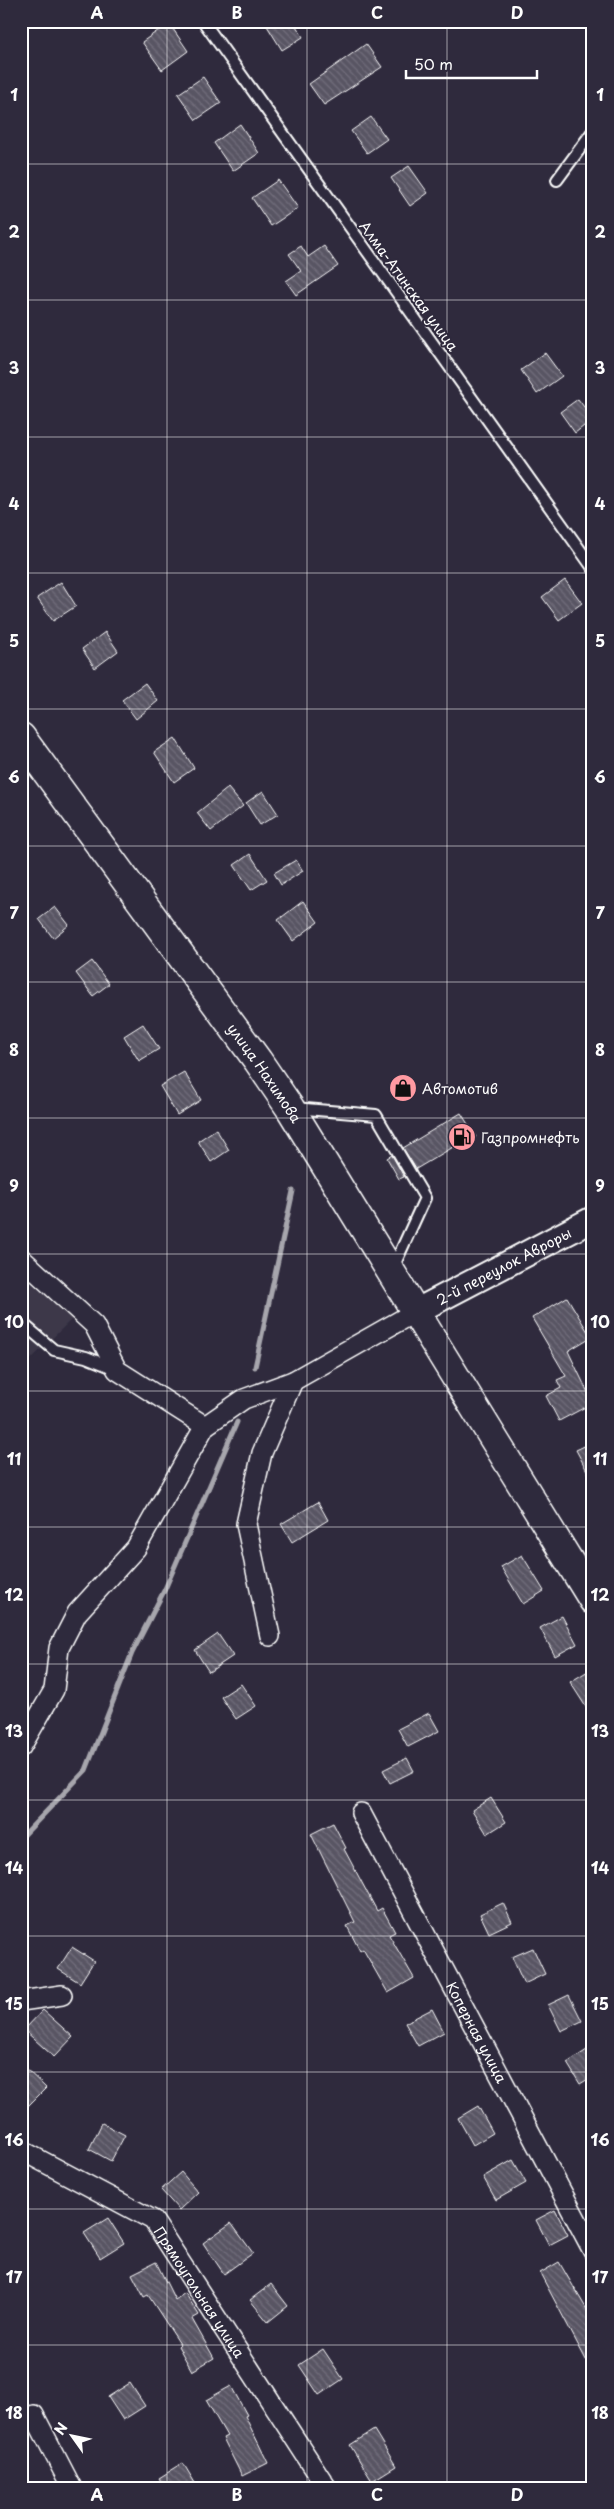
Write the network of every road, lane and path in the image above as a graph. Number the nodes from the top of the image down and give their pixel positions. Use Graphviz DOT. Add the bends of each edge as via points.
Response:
graph roads {
  1 [pos="203,21"];
  2 [pos="593,130"];
  3 [pos="556,180"];
  4 [pos="593,568"];
  5 [pos="21,737"];
  6 [pos="290,1108"];
  7 [pos="593,1219"];
  8 [pos="21,1258"];
  9 [pos="391,1271"];
  10 [pos="414,1312"];
  11 [pos="21,1322"];
  12 [pos="117,1370"];
  13 [pos="293,1381"];
  14 [pos="205,1426"];
  15 [pos="593,1600"];
  16 [pos="270,1636"];
  17 [pos="21,1747"];
  18 [pos="362,1813"];
  19 [pos="62,1995"];
  20 [pos="21,2002"];
  21 [pos="21,2150"];
  22 [pos="593,2251"];
  23 [pos="34,2415"];
  24 [pos="72,2488"];
  25 [pos="327,2488"];
  1 -- 4 [label="lane, Алма-Атинская улица"];
  2 -- 3 [label="lane"];
  5 -- 6 [label="main road, улица Нахимова"];
  6 -- 9 [label="main road, улица Нахимова"];
  6 -- 9 [label="lane" via="376,1115 425,1198"];
  7 -- 10 [label="street, 2-й переулок Авроры"];
  8 -- 12 [label="street" via="94,1325"];
  9 -- 10 [label="main road, улица Нахимова"];
  10 -- 13 [label="street"];
  10 -- 15 [label="main road, улица Нахимова"];
  11 -- 12 [label="lane" via="54,1350 86,1357"];
  12 -- 14 [label="street"];
  13 -- 14 [label="street" via="244,1399"];
  13 -- 16 [label="street" via="262,1453 246,1524"];
  14 -- 17 [label="street" via="136,1548 77,1612 59,1648 54,1690"];
  18 -- 22 [label="street, Коперная улица"];
  19 -- 20 [label="street"];
  21 -- 25 [label="street, Прямоугольная улица" via="154,2220"];
  23 -- 24 [label="street"];
}
